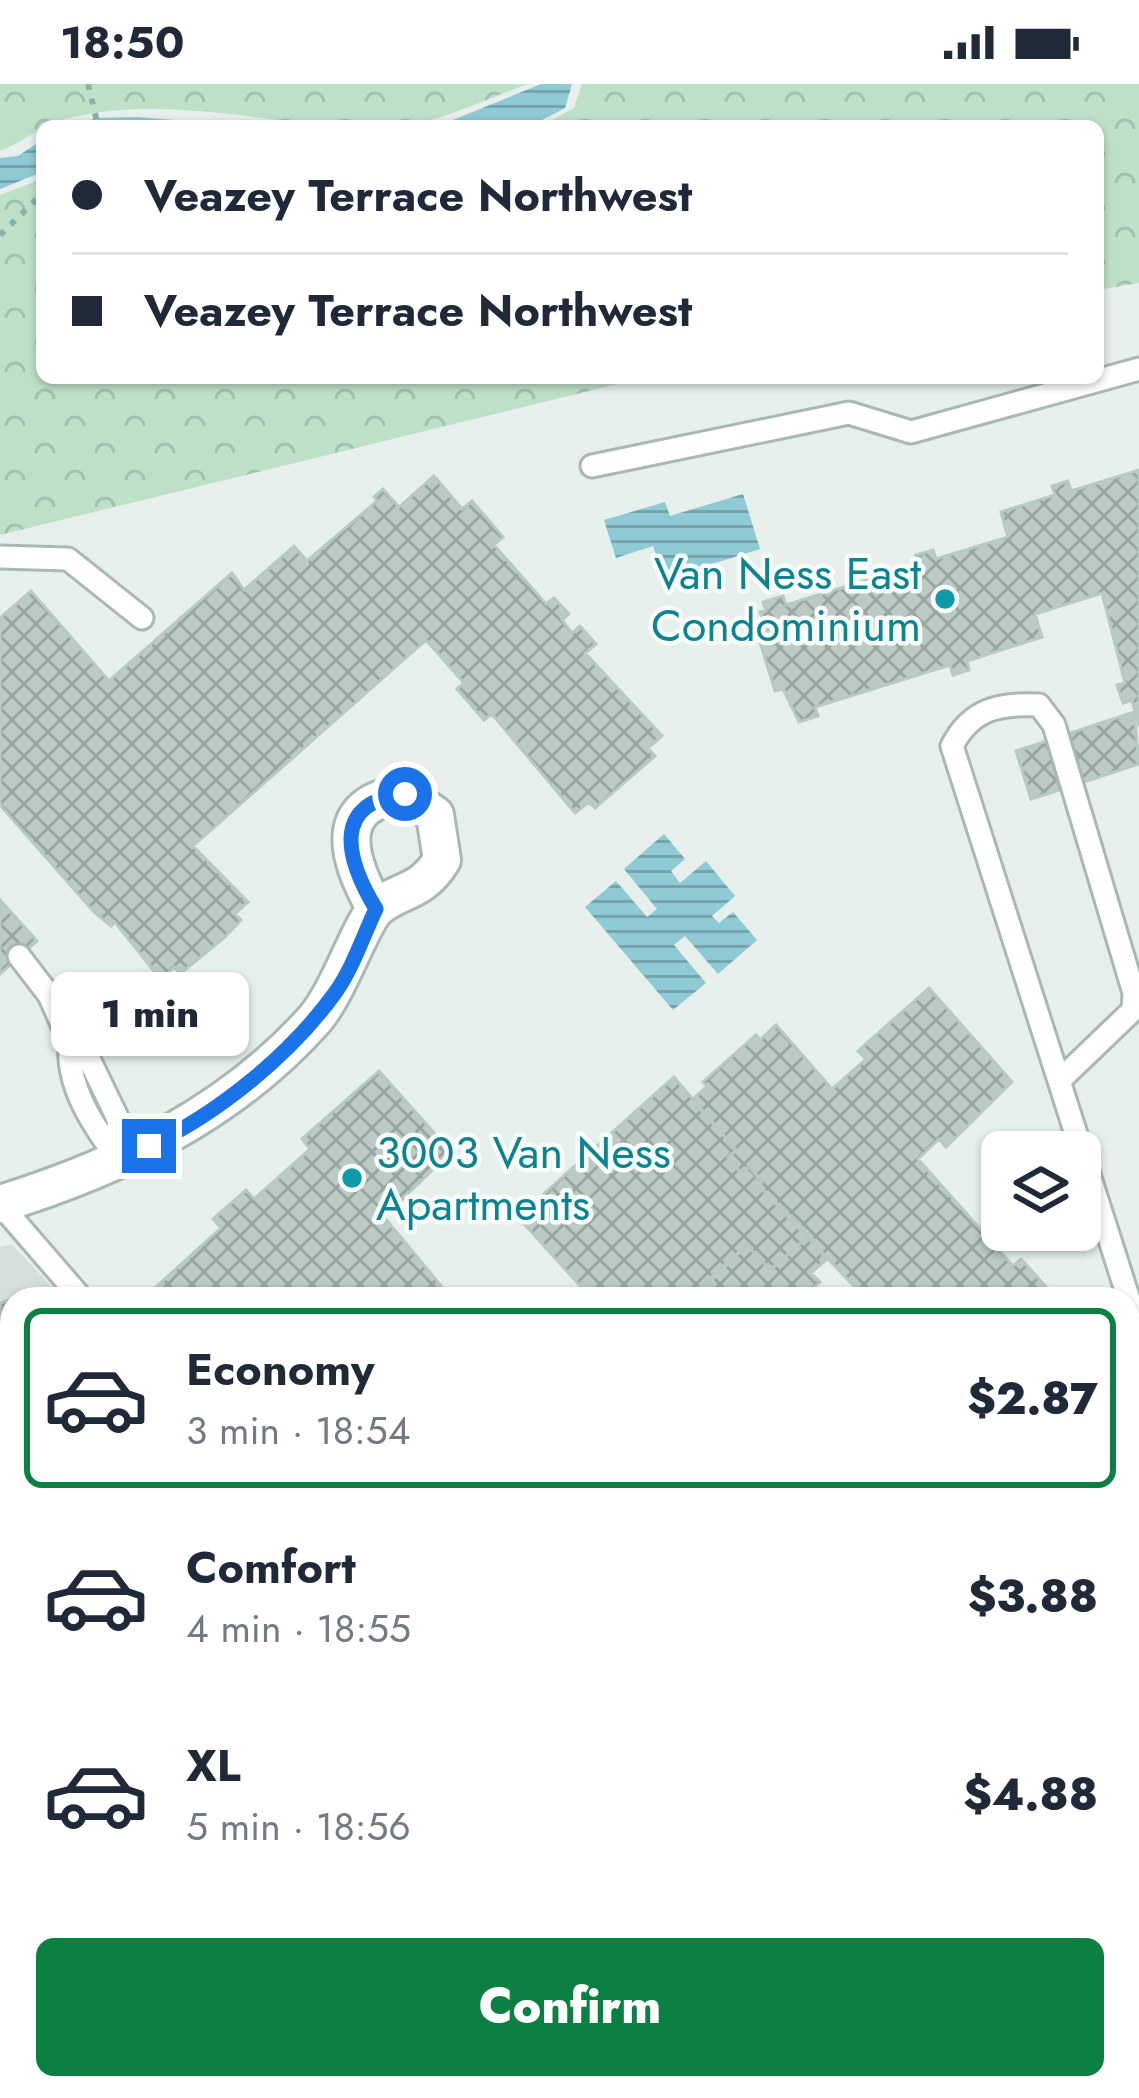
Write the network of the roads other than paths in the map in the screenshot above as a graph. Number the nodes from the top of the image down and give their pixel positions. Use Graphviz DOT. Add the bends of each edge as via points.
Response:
graph roads {
  1 [pos="1139,369"];
  2 [pos="1104,378"];
  3 [pos="1084,384"];
  4 [pos="592,466"];
  5 [pos="0,557"];
  6 [pos="142,618"];
  7 [pos="376,909"];
  8 [pos="19,956"];
  9 [pos="1059,1081"];
  10 [pos="120,1160"];
  11 [pos="0,1204"];
  12 [pos="72,1287"];
  13 [pos="1125,1287"];
  1 -- 2 [label="lane"];
  3 -- 4 [label="lane" via="910,431 849,413"];
  5 -- 6 [label="lane" via="68,559"];
  7 -- 10 [label="street" via="339,988 312,1022 209,1111"];
  8 -- 10 [label="lane" via="70,1042 89,1059 118,1119"];
  9 -- 9 [label="lane" via="952,746 964,722 1002,703 1039,705 1054,725 1134,993 1133,1010"];
  9 -- 13 [label="lane"];
  10 -- 11 [label="street"];
  11 -- 12 [label="lane"];
}
